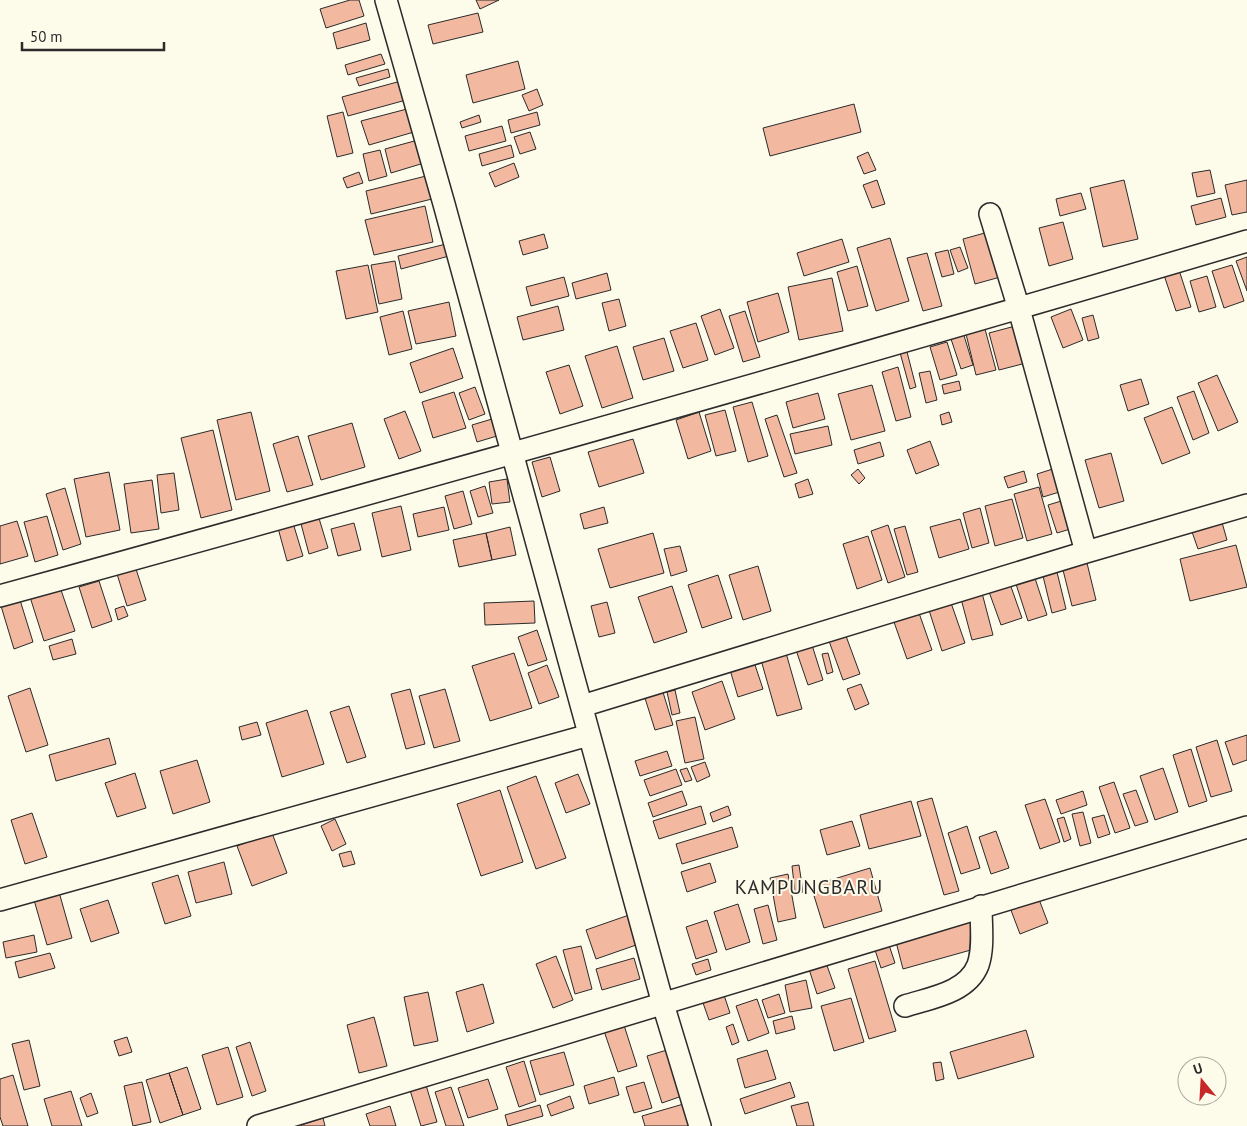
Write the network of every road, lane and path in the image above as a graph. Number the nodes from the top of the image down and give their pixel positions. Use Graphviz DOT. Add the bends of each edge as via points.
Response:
graph roads {
  1 [pos="386,0"];
  2 [pos="990,214"];
  3 [pos="1247,242"];
  4 [pos="1019,309"];
  5 [pos="513,454"];
  6 [pos="1247,505"];
  7 [pos="1086,552"];
  8 [pos="0,596"];
  9 [pos="582,706"];
  10 [pos="589,735"];
  11 [pos="1247,827"];
  12 [pos="0,900"];
  13 [pos="981,906"];
  14 [pos="664,1004"];
  15 [pos="905,1006"];
  16 [pos="258,1126"];
  17 [pos="700,1126"];
  1 -- 5 [label="street"];
  2 -- 4 [label="street"];
  3 -- 4 [label="street"];
  4 -- 5 [label="street"];
  4 -- 7 [label="street"];
  5 -- 8 [label="street"];
  5 -- 9 [label="street"];
  6 -- 7 [label="street"];
  7 -- 9 [label="street"];
  9 -- 10 [label="street"];
  10 -- 12 [label="street"];
  10 -- 14 [label="street"];
  11 -- 13 [label="street"];
  13 -- 14 [label="street"];
  13 -- 15 [label="street" via="980,950 977,966 968,980 952,991"];
  14 -- 16 [label="street"];
  14 -- 17 [label="street"];
}
